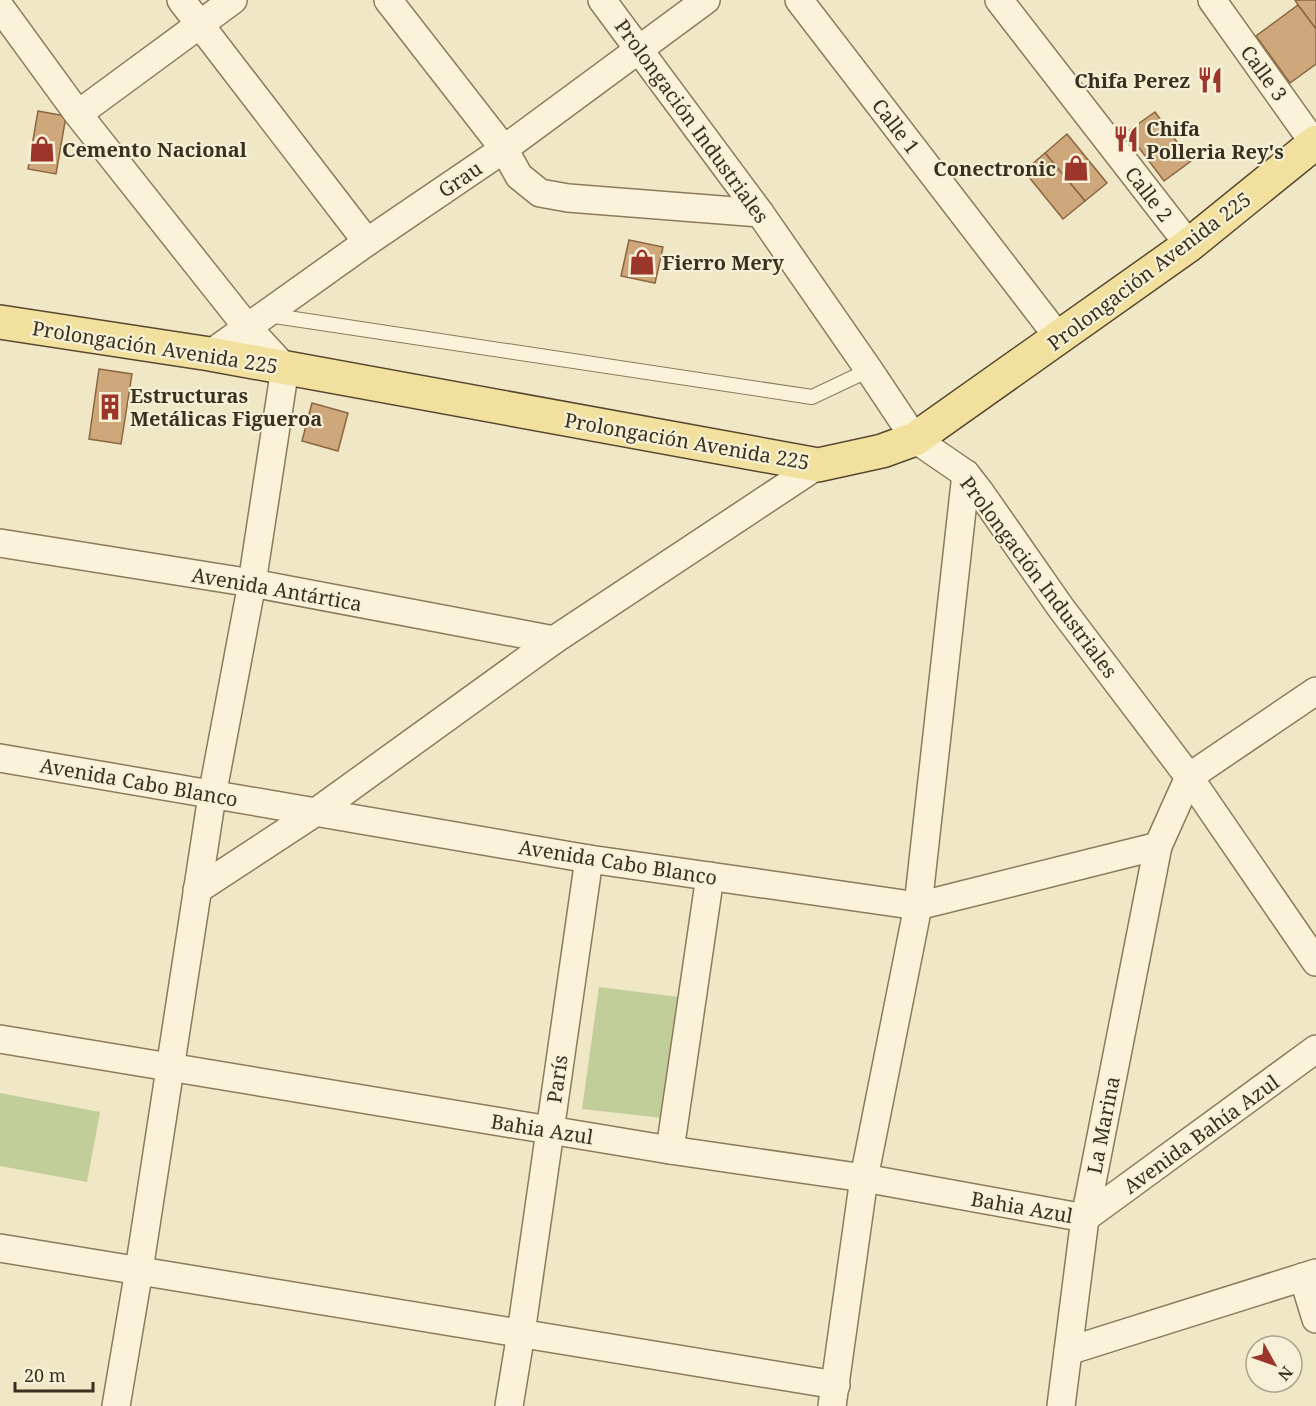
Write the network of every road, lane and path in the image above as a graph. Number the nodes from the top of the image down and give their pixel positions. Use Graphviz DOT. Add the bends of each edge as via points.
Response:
graph roads {
  1 [pos="181,0"];
  2 [pos="233,0"];
  3 [pos="388,0"];
  4 [pos="602,0"];
  5 [pos="706,0"];
  6 [pos="799,0"];
  7 [pos="999,0"];
  8 [pos="1212,0"];
  9 [pos="0,7"];
  10 [pos="199,25"];
  11 [pos="640,49"];
  12 [pos="78,114"];
  13 [pos="1315,144"];
  14 [pos="504,149"];
  15 [pos="760,213"];
  16 [pos="367,242"];
  17 [pos="1189,245"];
  18 [pos="256,320"];
  19 [pos="0,322"];
  20 [pos="1059,338"];
  21 [pos="210,354"];
  22 [pos="285,368"];
  23 [pos="869,370"];
  24 [pos="915,439"];
  25 [pos="818,465"];
  26 [pos="966,474"];
  27 [pos="0,543"];
  28 [pos="252,583"];
  29 [pos="554,640"];
  30 [pos="1313,700"];
  31 [pos="0,758"];
  32 [pos="1189,777"];
  33 [pos="212,796"];
  34 [pos="315,812"];
  35 [pos="1158,846"];
  36 [pos="589,859"];
  37 [pos="710,876"];
  38 [pos="197,890"];
  39 [pos="918,906"];
  40 [pos="1316,962"];
  41 [pos="0,1039"];
  42 [pos="1316,1049"];
  43 [pos="170,1067"];
  44 [pos="550,1131"];
  45 [pos="670,1150"];
  46 [pos="864,1178"];
  47 [pos="1085,1218"];
  48 [pos="0,1248"];
  49 [pos="139,1270"];
  50 [pos="1310,1275"];
  51 [pos="1316,1319"];
  52 [pos="521,1333"];
  53 [pos="1068,1351"];
  54 [pos="834,1395"];
  55 [pos="116,1406"];
  56 [pos="509,1406"];
  57 [pos="1061,1406"];
  1 -- 10 [label="street"];
  2 -- 10 [label="street"];
  3 -- 14 [label="street"];
  4 -- 11 [label="street, Prolongación Industriales"];
  5 -- 11 [label="street, Grau"];
  6 -- 20 [label="street, Calle 1"];
  7 -- 17 [label="street, Calle 2"];
  8 -- 13 [label="street, Calle 3"];
  9 -- 12 [label="street"];
  10 -- 12 [label="street"];
  10 -- 16 [label="street"];
  11 -- 14 [label="street, Grau"];
  11 -- 15 [label="street, Prolongación Industriales"];
  12 -- 18 [label="street"];
  13 -- 17 [label="main road, Prolongación Avenida 225"];
  14 -- 15 [label="street" via="519,176 540,193"];
  14 -- 16 [label="street, Grau"];
  15 -- 23 [label="street, Prolongación Industriales"];
  16 -- 18 [label="street, Grau"];
  17 -- 20 [label="main road, Prolongación Avenida 225"];
  18 -- 21 [label="street, Grau"];
  18 -- 22 [label="street"];
  18 -- 23 [label="lane" via="812,397"];
  19 -- 21 [label="main road, Prolongación Avenida 225"];
  20 -- 24 [label="main road, Prolongación Avenida 225"];
  21 -- 22 [label="main road, Prolongación Avenida 225"];
  22 -- 25 [label="main road, Prolongación Avenida 225"];
  22 -- 28 [label="street"];
  23 -- 24 [label="street, Prolongación Industriales"];
  24 -- 25 [label="main road, Prolongación Avenida 225" via="882,451"];
  24 -- 26 [label="street, Prolongación Industriales"];
  25 -- 29 [label="street"];
  26 -- 32 [label="street, Prolongación Industriales"];
  26 -- 39 [label="street"];
  27 -- 28 [label="street, Avenida Antártica"];
  28 -- 29 [label="street, Avenida Antártica"];
  28 -- 33 [label="street"];
  29 -- 34 [label="street"];
  30 -- 32 [label="street"];
  31 -- 33 [label="street, Avenida Cabo Blanco"];
  32 -- 35 [label="street"];
  32 -- 40 [label="street, Prolongación Industriales"];
  33 -- 34 [label="street, Avenida Cabo Blanco"];
  33 -- 38 [label="street"];
  34 -- 36 [label="street, Avenida Cabo Blanco"];
  34 -- 38 [label="street"];
  35 -- 39 [label="street, Avenida Cabo Blanco"];
  35 -- 47 [label="street, La Marina"];
  36 -- 37 [label="street, Avenida Cabo Blanco"];
  36 -- 44 [label="street, París"];
  37 -- 39 [label="street, Avenida Cabo Blanco"];
  37 -- 45 [label="street"];
  38 -- 43 [label="street"];
  39 -- 46 [label="street"];
  41 -- 43 [label="street, Bahia Azul"];
  42 -- 47 [label="street, Avenida Bahía Azul"];
  43 -- 44 [label="street, Bahia Azul"];
  43 -- 49 [label="street"];
  44 -- 45 [label="street, Bahia Azul"];
  44 -- 52 [label="street, París"];
  45 -- 46 [label="street, Bahia Azul"];
  46 -- 47 [label="street, Bahia Azul"];
  46 -- 54 [label="street"];
  47 -- 53 [label="street, La Marina"];
  48 -- 49 [label="street"];
  49 -- 52 [label="street"];
  49 -- 55 [label="street"];
  50 -- 51 [label="street"];
  50 -- 53 [label="street"];
  52 -- 54 [label="street"];
  52 -- 56 [label="street, París"];
  53 -- 57 [label="street, La Marina"];
}
